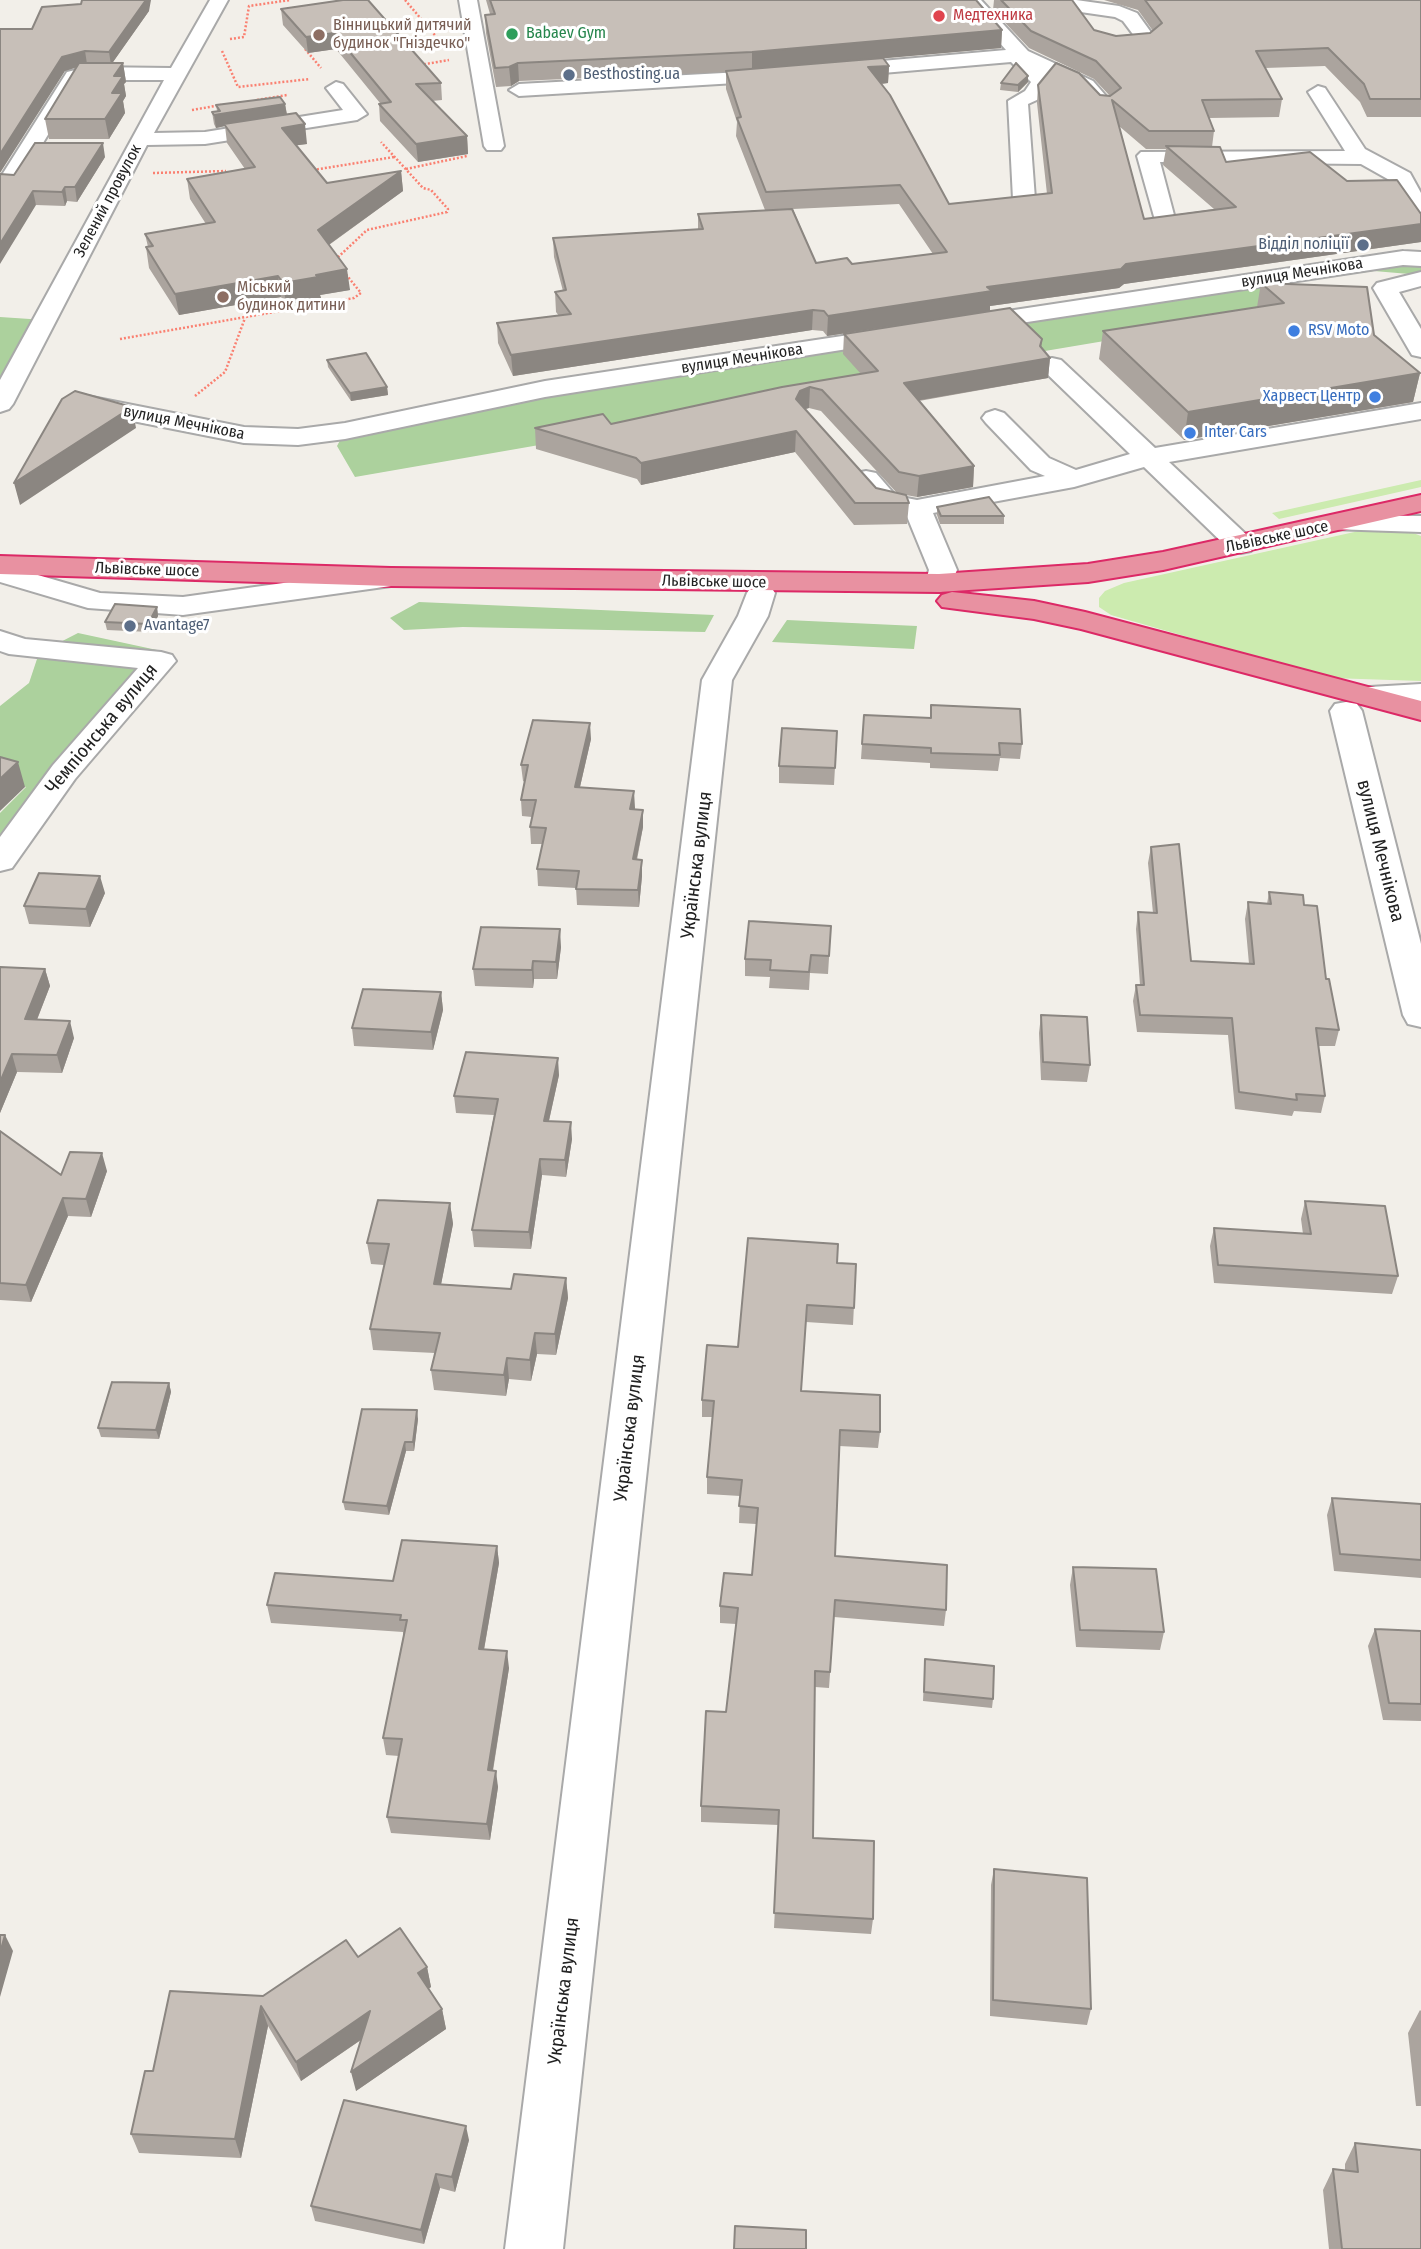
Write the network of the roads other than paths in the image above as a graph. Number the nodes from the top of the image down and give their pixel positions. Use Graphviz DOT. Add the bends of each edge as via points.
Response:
graph roads {
  1 [pos="219,0"];
  2 [pos="468,0"];
  3 [pos="972,1"];
  4 [pos="1074,4"];
  5 [pos="218,41"];
  6 [pos="194,44"];
  7 [pos="1021,55"];
  8 [pos="176,75"];
  9 [pos="336,88"];
  10 [pos="519,90"];
  11 [pos="1318,92"];
  12 [pos="1106,106"];
  13 [pos="138,144"];
  14 [pos="494,146"];
  15 [pos="30,148"];
  16 [pos="57,148"];
  17 [pos="109,148"];
  18 [pos="1365,158"];
  19 [pos="1411,178"];
  20 [pos="9,181"];
  21 [pos="1024,199"];
  22 [pos="1421,214"];
  23 [pos="1163,215"];
  24 [pos="1421,259"];
  25 [pos="1421,279"];
  26 [pos="1421,350"];
  27 [pos="1052,365"];
  28 [pos="66,399"];
  29 [pos="0,404"];
  30 [pos="1421,411"];
  31 [pos="995,418"];
  32 [pos="1149,457"];
  33 [pos="853,465"];
  34 [pos="1074,479"];
  35 [pos="1421,503"];
  36 [pos="917,508"];
  37 [pos="1341,523"];
  38 [pos="1421,524"];
  39 [pos="1241,545"];
  40 [pos="0,565"];
  41 [pos="0,573"];
  42 [pos="391,578"];
  43 [pos="674,582"];
  44 [pos="939,583"];
  45 [pos="757,605"];
  46 [pos="0,640"];
  47 [pos="1421,693"];
  48 [pos="1355,711"];
  49 [pos="1421,711"];
  50 [pos="1421,734"];
  51 [pos="0,861"];
  52 [pos="1421,1015"];
  53 [pos="534,2249"];
  1 -- 6 [label="street, Зелений провулок"];
  2 -- 14 [label="street"];
  3 -- 4 [label="street"];
  3 -- 7 [label="street"];
  4 -- 4 [label="street" via="1130,17 1148,42 1101,42"];
  5 -- 6 [label="street"];
  6 -- 8 [label="street, Зелений провулок"];
  7 -- 10 [label="street"];
  7 -- 12 [label="street" via="1086,85"];
  7 -- 21 [label="street" via="1042,81 1032,95 1018,102"];
  8 -- 13 [label="street, Зелений провулок"];
  8 -- 15 [label="street" via="74,76"];
  9 -- 13 [label="street" via="357,114"];
  11 -- 18 [label="street" via="1357,153"];
  13 -- 17 [label="street"];
  13 -- 29 [label="street, Зелений провулок"];
  15 -- 16 [label="street"];
  15 -- 20 [label="street"];
  18 -- 19 [label="street"];
  18 -- 23 [label="street" via="1148,156"];
  19 -- 22 [label="street"];
  24 -- 28 [label="street, вулиця Мечнікова" via="1403,258 545,389 317,435 261,438"];
  25 -- 26 [label="street" via="1385,288"];
  27 -- 32 [label="street"];
  30 -- 32 [label="street"];
  31 -- 34 [label="street" via="1040,464"];
  32 -- 34 [label="street"];
  32 -- 39 [label="street"];
  33 -- 36 [label="street" via="887,502"];
  34 -- 36 [label="street"];
  35 -- 37 [label="highway, Львівське шосе"];
  36 -- 44 [label="street" via="943,570"];
  37 -- 38 [label="street"];
  37 -- 39 [label="highway, Львівське шосе"];
  39 -- 44 [label="highway, Львівське шосе" via="1088,573"];
  40 -- 42 [label="highway, Львівське шосе"];
  41 -- 42 [label="street" via="98,602 183,606"];
  42 -- 43 [label="highway, Львівське шосе"];
  43 -- 44 [label="highway, Львівське шосе"];
  43 -- 45 [label="highway"];
  45 -- 48 [label="highway" via="962,602 1034,610 1230,658"];
  45 -- 53 [label="street, Українська вулиця" via="717,680"];
  46 -- 51 [label="street, Чемпіонська вулиця" via="20,648 161,661 64,772"];
  47 -- 48 [label="street"];
  48 -- 49 [label="highway"];
  48 -- 50 [label="highway"];
  48 -- 52 [label="street, вулиця Мечнікова"];
}
